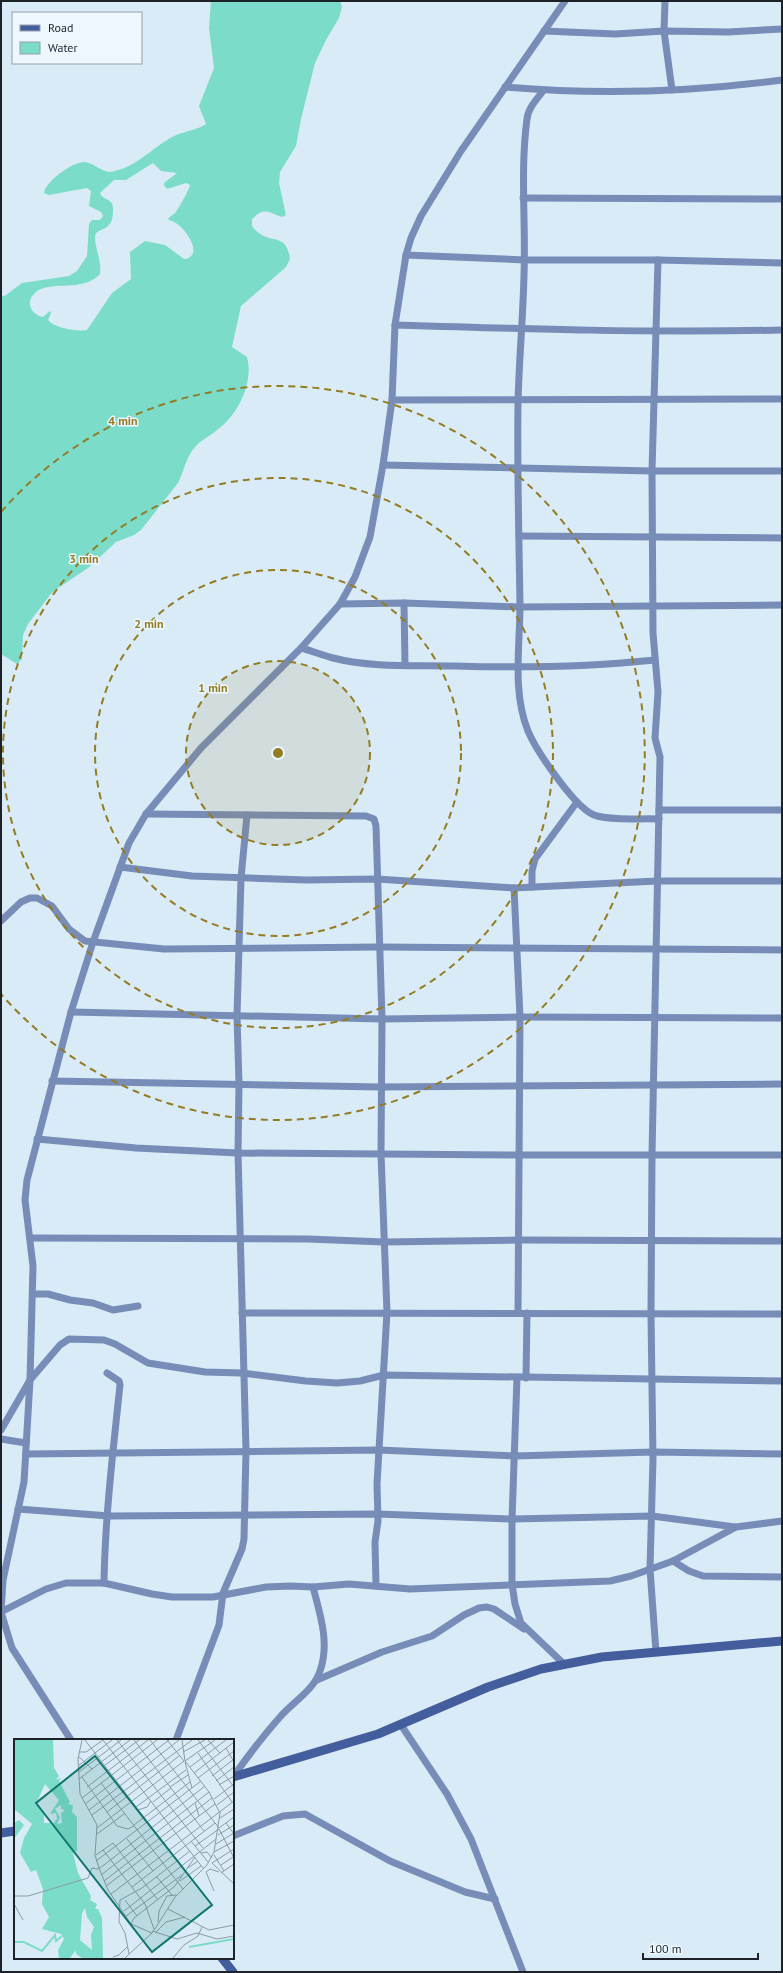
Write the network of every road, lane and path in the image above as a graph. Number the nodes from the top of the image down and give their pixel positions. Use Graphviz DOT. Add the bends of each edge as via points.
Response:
graph roads {
  1 [pos="565,1"];
  2 [pos="665,1"];
  3 [pos="782,29"];
  4 [pos="664,31"];
  5 [pos="544,32"];
  6 [pos="782,80"];
  7 [pos="505,87"];
  8 [pos="543,90"];
  9 [pos="672,90"];
  10 [pos="523,198"];
  11 [pos="782,199"];
  12 [pos="406,255"];
  13 [pos="525,260"];
  14 [pos="658,260"];
  15 [pos="782,263"];
  16 [pos="395,325"];
  17 [pos="522,329"];
  18 [pos="782,330"];
  19 [pos="656,331"];
  20 [pos="518,399"];
  21 [pos="392,400"];
  22 [pos="653,400"];
  23 [pos="782,400"];
  24 [pos="383,465"];
  25 [pos="517,468"];
  26 [pos="652,471"];
  27 [pos="782,471"];
  28 [pos="518,536"];
  29 [pos="652,536"];
  30 [pos="782,538"];
  31 [pos="404,603"];
  32 [pos="340,604"];
  33 [pos="782,606"];
  34 [pos="520,607"];
  35 [pos="653,607"];
  36 [pos="301,648"];
  37 [pos="655,660"];
  38 [pos="405,665"];
  39 [pos="517,668"];
  40 [pos="577,802"];
  41 [pos="659,810"];
  42 [pos="782,810"];
  43 [pos="146,814"];
  44 [pos="247,815"];
  45 [pos="659,819"];
  46 [pos="120,867"];
  47 [pos="241,878"];
  48 [pos="377,879"];
  49 [pos="656,881"];
  50 [pos="782,881"];
  51 [pos="532,887"];
  52 [pos="514,888"];
  53 [pos="1,921"];
  54 [pos="93,942"];
  55 [pos="379,947"];
  56 [pos="238,948"];
  57 [pos="656,948"];
  58 [pos="517,949"];
  59 [pos="782,950"];
  60 [pos="71,1012"];
  61 [pos="236,1016"];
  62 [pos="520,1016"];
  63 [pos="656,1018"];
  64 [pos="782,1018"];
  65 [pos="382,1019"];
  66 [pos="52,1081"];
  67 [pos="239,1084"];
  68 [pos="782,1084"];
  69 [pos="520,1085"];
  70 [pos="654,1085"];
  71 [pos="380,1087"];
  72 [pos="37,1139"];
  73 [pos="238,1153"];
  74 [pos="381,1154"];
  75 [pos="782,1154"];
  76 [pos="652,1155"];
  77 [pos="520,1156"];
  78 [pos="30,1238"];
  79 [pos="240,1238"];
  80 [pos="519,1240"];
  81 [pos="651,1241"];
  82 [pos="782,1241"];
  83 [pos="384,1242"];
  84 [pos="33,1294"];
  85 [pos="138,1306"];
  86 [pos="387,1312"];
  87 [pos="242,1313"];
  88 [pos="518,1313"];
  89 [pos="527,1313"];
  90 [pos="651,1314"];
  91 [pos="782,1314"];
  92 [pos="242,1372"];
  93 [pos="108,1373"];
  94 [pos="384,1375"];
  95 [pos="516,1378"];
  96 [pos="526,1378"];
  97 [pos="30,1380"];
  98 [pos="652,1380"];
  99 [pos="782,1381"];
  100 [pos="1,1430"];
  101 [pos="1,1439"];
  102 [pos="26,1443"];
  103 [pos="246,1450"];
  104 [pos="379,1450"];
  105 [pos="653,1452"];
  106 [pos="113,1453"];
  107 [pos="26,1454"];
  108 [pos="782,1454"];
  109 [pos="515,1456"];
  110 [pos="18,1509"];
  111 [pos="245,1514"];
  112 [pos="378,1514"];
  113 [pos="109,1516"];
  114 [pos="652,1516"];
  115 [pos="512,1519"];
  116 [pos="782,1521"];
  117 [pos="736,1527"];
  118 [pos="673,1561"];
  119 [pos="650,1569"];
  120 [pos="782,1577"];
  121 [pos="104,1583"];
  122 [pos="512,1584"];
  123 [pos="376,1586"];
  124 [pos="313,1587"];
  125 [pos="223,1593"];
  126 [pos="2,1612"];
  127 [pos="529,1632"];
  128 [pos="782,1641"];
  129 [pos="656,1652"];
  130 [pos="564,1664"];
  131 [pos="317,1680"];
  132 [pos="401,1725"];
  133 [pos="70,1739"];
  134 [pos="176,1739"];
  135 [pos="234,1776"];
  136 [pos="234,1777"];
  137 [pos="14,1831"];
  138 [pos="1,1833"];
  139 [pos="234,1836"];
  140 [pos="495,1899"];
  141 [pos="223,1959"];
  142 [pos="233,1972"];
  143 [pos="523,1972"];
  1 -- 5 [label="street"];
  2 -- 4 [label="street"];
  3 -- 4 [label="street" via="728,32"];
  4 -- 5 [label="street" via="615,34"];
  4 -- 9 [label="street"];
  5 -- 7 [label="street"];
  6 -- 9 [label="street" via="728,87"];
  7 -- 8 [label="street"];
  7 -- 12 [label="street" via="421,216"];
  8 -- 9 [label="street"];
  8 -- 10 [label="street" via="527,116"];
  10 -- 11 [label="street"];
  10 -- 13 [label="street"];
  12 -- 13 [label="street"];
  12 -- 16 [label="street"];
  13 -- 14 [label="street"];
  13 -- 17 [label="street"];
  14 -- 15 [label="street"];
  14 -- 19 [label="street"];
  16 -- 17 [label="street"];
  16 -- 21 [label="street"];
  17 -- 19 [label="street"];
  17 -- 20 [label="street"];
  18 -- 19 [label="street"];
  19 -- 22 [label="street"];
  20 -- 21 [label="street"];
  20 -- 22 [label="street"];
  20 -- 25 [label="street"];
  21 -- 24 [label="street"];
  22 -- 23 [label="street"];
  22 -- 26 [label="street"];
  24 -- 25 [label="street"];
  24 -- 32 [label="street" via="370,537 355,577"];
  25 -- 26 [label="street"];
  25 -- 28 [label="street"];
  26 -- 27 [label="street"];
  26 -- 29 [label="street"];
  28 -- 29 [label="street"];
  28 -- 34 [label="street"];
  29 -- 30 [label="street"];
  29 -- 35 [label="street"];
  31 -- 32 [label="street"];
  31 -- 34 [label="street"];
  31 -- 38 [label="street"];
  32 -- 36 [label="street"];
  33 -- 35 [label="street"];
  34 -- 35 [label="street"];
  34 -- 39 [label="street"];
  35 -- 37 [label="street"];
  36 -- 38 [label="street" via="334,658"];
  36 -- 43 [label="street" via="201,748"];
  37 -- 39 [label="street" via="610,665"];
  37 -- 41 [label="street" via="658,692 655,738 660,757"];
  38 -- 39 [label="street"];
  39 -- 40 [label="street" via="522,712 529,733 544,761"];
  40 -- 45 [label="street" via="596,816"];
  40 -- 51 [label="street" via="535,859"];
  41 -- 42 [label="street"];
  41 -- 45 [label="street"];
  43 -- 44 [label="street"];
  43 -- 46 [label="street" via="129,843"];
  44 -- 47 [label="street"];
  44 -- 48 [label="street" via="366,816 374,819"];
  45 -- 49 [label="street"];
  46 -- 47 [label="street" via="192,876"];
  46 -- 54 [label="street"];
  47 -- 48 [label="street"];
  47 -- 56 [label="street"];
  48 -- 52 [label="street"];
  48 -- 55 [label="street"];
  49 -- 50 [label="street"];
  49 -- 51 [label="street"];
  49 -- 57 [label="street"];
  51 -- 52 [label="street"];
  52 -- 58 [label="street"];
  53 -- 54 [label="street" via="21,902 37,898 52,906 77,936"];
  54 -- 56 [label="street" via="164,949"];
  54 -- 60 [label="street"];
  55 -- 56 [label="street"];
  55 -- 58 [label="street"];
  55 -- 65 [label="street"];
  56 -- 61 [label="street"];
  57 -- 58 [label="street"];
  57 -- 59 [label="street"];
  57 -- 63 [label="street"];
  58 -- 62 [label="street"];
  60 -- 61 [label="street"];
  60 -- 66 [label="street"];
  61 -- 65 [label="street"];
  61 -- 67 [label="street"];
  62 -- 63 [label="street"];
  62 -- 65 [label="street"];
  62 -- 69 [label="street"];
  63 -- 64 [label="street"];
  63 -- 70 [label="street"];
  65 -- 71 [label="street"];
  66 -- 67 [label="street"];
  66 -- 72 [label="street"];
  67 -- 71 [label="street"];
  67 -- 73 [label="street"];
  68 -- 70 [label="street"];
  69 -- 70 [label="street"];
  69 -- 71 [label="street"];
  69 -- 77 [label="street"];
  70 -- 76 [label="street"];
  71 -- 74 [label="street"];
  72 -- 73 [label="street" via="136,1148"];
  72 -- 78 [label="street" via="26,1180 25,1200"];
  73 -- 74 [label="street"];
  73 -- 79 [label="street"];
  74 -- 77 [label="street"];
  74 -- 83 [label="street"];
  75 -- 76 [label="street"];
  76 -- 77 [label="street"];
  76 -- 81 [label="street"];
  77 -- 80 [label="street"];
  78 -- 79 [label="street"];
  78 -- 84 [label="street"];
  79 -- 83 [label="street"];
  79 -- 87 [label="street"];
  80 -- 81 [label="street"];
  80 -- 83 [label="street"];
  80 -- 88 [label="street"];
  81 -- 82 [label="street"];
  81 -- 90 [label="street"];
  83 -- 86 [label="street"];
  84 -- 85 [label="street" via="48,1294 93,1303 113,1310"];
  84 -- 97 [label="street"];
  86 -- 87 [label="street"];
  86 -- 88 [label="street"];
  86 -- 94 [label="street"];
  87 -- 92 [label="street"];
  88 -- 89 [label="street"];
  89 -- 90 [label="street"];
  89 -- 96 [label="street"];
  90 -- 91 [label="street"];
  90 -- 98 [label="street"];
  92 -- 94 [label="street" via="337,1383"];
  92 -- 97 [label="street" via="205,1372 148,1362 110,1342 69,1339 60,1345"];
  92 -- 103 [label="street"];
  93 -- 106 [label="street" via="119,1381 120,1385"];
  94 -- 95 [label="street"];
  94 -- 104 [label="street"];
  95 -- 96 [label="street"];
  95 -- 109 [label="street"];
  96 -- 98 [label="street"];
  97 -- 100 [label="street"];
  97 -- 102 [label="street"];
  98 -- 99 [label="street"];
  98 -- 105 [label="street"];
  101 -- 102 [label="street"];
  102 -- 107 [label="street"];
  103 -- 104 [label="street"];
  103 -- 106 [label="street"];
  103 -- 111 [label="street"];
  104 -- 109 [label="street"];
  104 -- 112 [label="street"];
  105 -- 108 [label="street"];
  105 -- 109 [label="street"];
  105 -- 114 [label="street"];
  106 -- 107 [label="street"];
  106 -- 113 [label="street"];
  107 -- 110 [label="street" via="24,1482"];
  109 -- 115 [label="street"];
  110 -- 113 [label="street"];
  110 -- 126 [label="street" via="3,1580"];
  111 -- 112 [label="street"];
  111 -- 113 [label="street"];
  111 -- 125 [label="street" via="242,1549"];
  112 -- 115 [label="street"];
  112 -- 123 [label="street" via="375,1542"];
  113 -- 121 [label="street" via="105,1538"];
  114 -- 115 [label="street"];
  114 -- 117 [label="street"];
  114 -- 119 [label="street"];
  115 -- 122 [label="street"];
  116 -- 117 [label="street"];
  117 -- 118 [label="street"];
  118 -- 119 [label="street"];
  118 -- 120 [label="street" via="703,1576"];
  119 -- 122 [label="street" via="610,1581"];
  119 -- 129 [label="street"];
  121 -- 125 [label="street" via="172,1597 213,1596"];
  121 -- 126 [label="street" via="66,1582 55,1585"];
  122 -- 123 [label="street" via="410,1589"];
  122 -- 127 [label="street" via="517,1613"];
  123 -- 124 [label="street" via="349,1584"];
  124 -- 125 [label="street" via="266,1587"];
  124 -- 131 [label="street" via="324,1634 322,1664"];
  125 -- 134 [label="street" via="219,1624"];
  126 -- 133 [label="street" via="2,1620 12,1648"];
  127 -- 130 [label="street"];
  127 -- 131 [label="street" via="494,1609 479,1608 432,1636 382,1652"];
  128 -- 129 [label="main road"];
  129 -- 130 [label="main road" via="602,1657"];
  130 -- 132 [label="main road" via="488,1687"];
  131 -- 135 [label="street" via="268,1731"];
  132 -- 136 [label="main road" via="335,1748"];
  132 -- 140 [label="street" via="447,1794 471,1839"];
  137 -- 138 [label="main road"];
  139 -- 140 [label="street" via="283,1816 305,1814 390,1861 464,1892"];
  140 -- 143 [label="street"];
  141 -- 142 [label="main road"];
}
